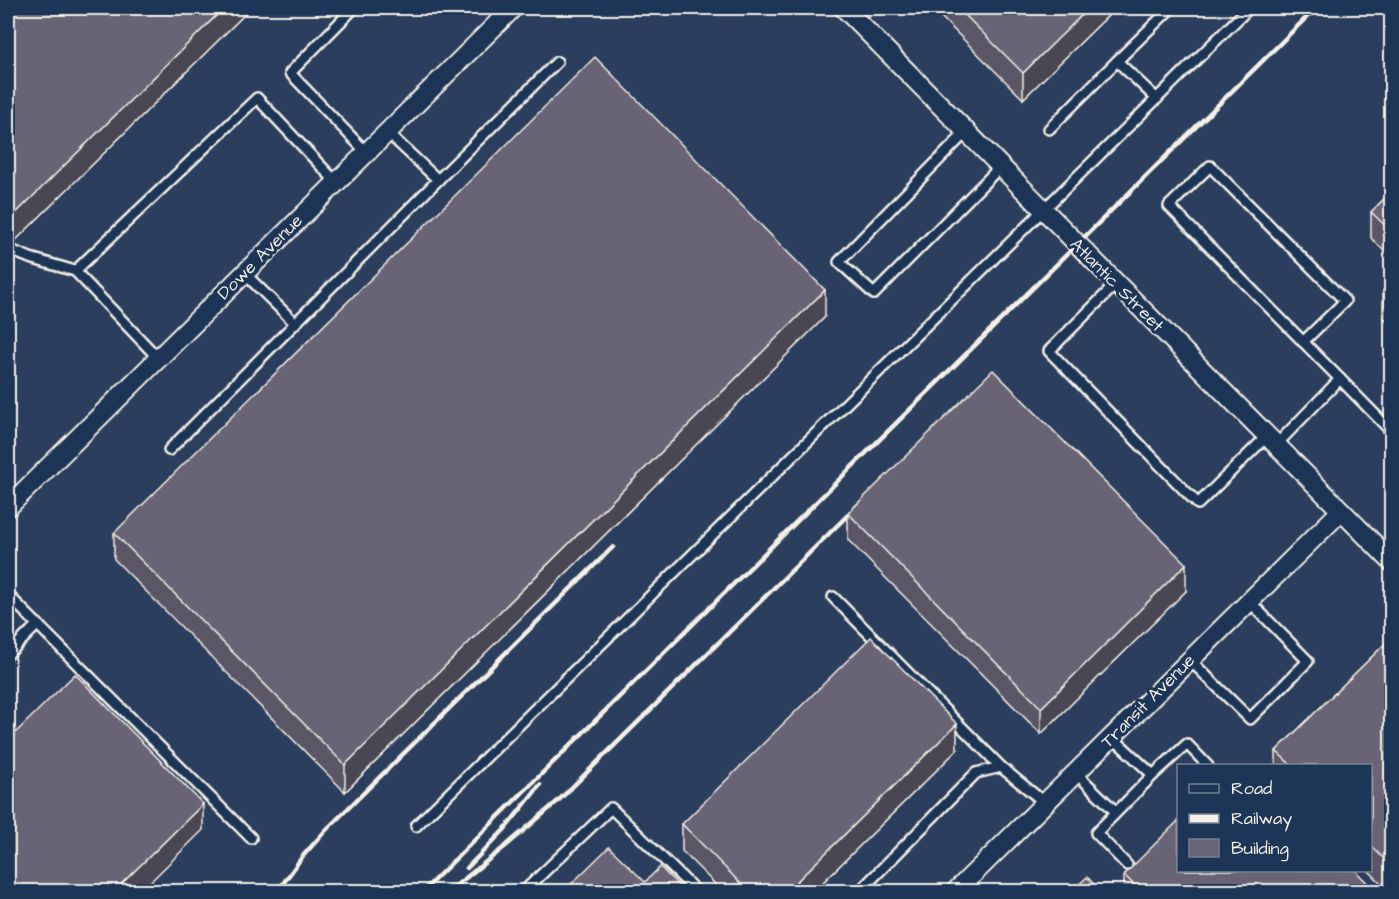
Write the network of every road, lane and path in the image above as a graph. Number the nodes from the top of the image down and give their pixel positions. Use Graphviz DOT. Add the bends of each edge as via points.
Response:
graph roads {
  1 [pos="354,8"];
  2 [pos="513,8"];
  3 [pos="844,8"];
  4 [pos="1171,8"];
  5 [pos="1249,8"];
  6 [pos="1117,61"];
  7 [pos="557,62"];
  8 [pos="1157,99"];
  9 [pos="1049,129"];
  10 [pos="387,132"];
  11 [pos="966,132"];
  12 [pos="366,152"];
  13 [pos="1000,167"];
  14 [pos="438,180"];
  15 [pos="336,182"];
  16 [pos="1044,210"];
  17 [pos="8,249"];
  18 [pos="75,271"];
  19 [pos="244,273"];
  20 [pos="1116,284"];
  21 [pos="295,323"];
  22 [pos="1303,342"];
  23 [pos="158,358"];
  24 [pos="1340,380"];
  25 [pos="1392,432"];
  26 [pos="1272,441"];
  27 [pos="169,450"];
  28 [pos="8,507"];
  29 [pos="1341,511"];
  30 [pos="1392,562"];
  31 [pos="8,595"];
  32 [pos="833,597"];
  33 [pos="1249,601"];
  34 [pos="38,624"];
  35 [pos="8,654"];
  36 [pos="1190,660"];
  37 [pos="1112,737"];
  38 [pos="1207,764"];
  39 [pos="1001,767"];
  40 [pos="1076,773"];
  41 [pos="1153,775"];
  42 [pos="1046,803"];
  43 [pos="1116,812"];
  44 [pos="416,826"];
  45 [pos="251,838"];
  46 [pos="1127,865"];
  47 [pos="523,891"];
  48 [pos="697,891"];
  49 [pos="858,891"];
  50 [pos="956,891"];
  1 -- 12 [label="lane" via="290,73"];
  2 -- 10 [label="street, Dowe Avenue"];
  3 -- 11 [label="street, Atlantic Street"];
  4 -- 6 [label="lane"];
  5 -- 8 [label="lane"];
  6 -- 8 [label="lane"];
  6 -- 9 [label="lane"];
  7 -- 14 [label="lane"];
  8 -- 16 [label="lane"];
  10 -- 12 [label="street, Dowe Avenue"];
  10 -- 14 [label="lane"];
  11 -- 13 [label="street, Atlantic Street"];
  11 -- 13 [label="lane" via="839,262 874,294"];
  12 -- 15 [label="street, Dowe Avenue"];
  13 -- 16 [label="street, Atlantic Street"];
  14 -- 21 [label="lane"];
  15 -- 18 [label="lane" via="257,98"];
  15 -- 19 [label="street, Dowe Avenue"];
  16 -- 20 [label="street, Atlantic Street"];
  16 -- 44 [label="lane"];
  17 -- 18 [label="lane"];
  18 -- 23 [label="lane"];
  19 -- 21 [label="lane"];
  19 -- 23 [label="street, Dowe Avenue"];
  20 -- 26 [label="street, Atlantic Street"];
  20 -- 26 [label="lane" via="1048,351 1198,504"];
  21 -- 27 [label="lane"];
  22 -- 22 [label="lane" via="1345,301 1210,166 1169,206"];
  22 -- 24 [label="lane"];
  23 -- 28 [label="street, Dowe Avenue"];
  24 -- 25 [label="lane"];
  24 -- 26 [label="lane"];
  26 -- 29 [label="street, Atlantic Street"];
  29 -- 30 [label="street, Atlantic Street"];
  29 -- 33 [label="street, Transit Avenue"];
  31 -- 34 [label="lane"];
  32 -- 39 [label="lane"];
  33 -- 36 [label="street, Transit Avenue"];
  33 -- 36 [label="lane" via="1308,661 1250,719"];
  34 -- 35 [label="lane"];
  34 -- 45 [label="lane"];
  36 -- 37 [label="street, Transit Avenue"];
  37 -- 40 [label="street, Transit Avenue"];
  37 -- 41 [label="lane"];
  38 -- 41 [label="lane" via="1187,744"];
  39 -- 42 [label="lane"];
  39 -- 49 [label="lane" via="976,772"];
  40 -- 42 [label="street, Transit Avenue"];
  40 -- 43 [label="lane"];
  41 -- 43 [label="lane"];
  42 -- 50 [label="street, Transit Avenue"];
  43 -- 46 [label="lane" via="1096,833"];
  47 -- 48 [label="lane" via="611,808"];
}
